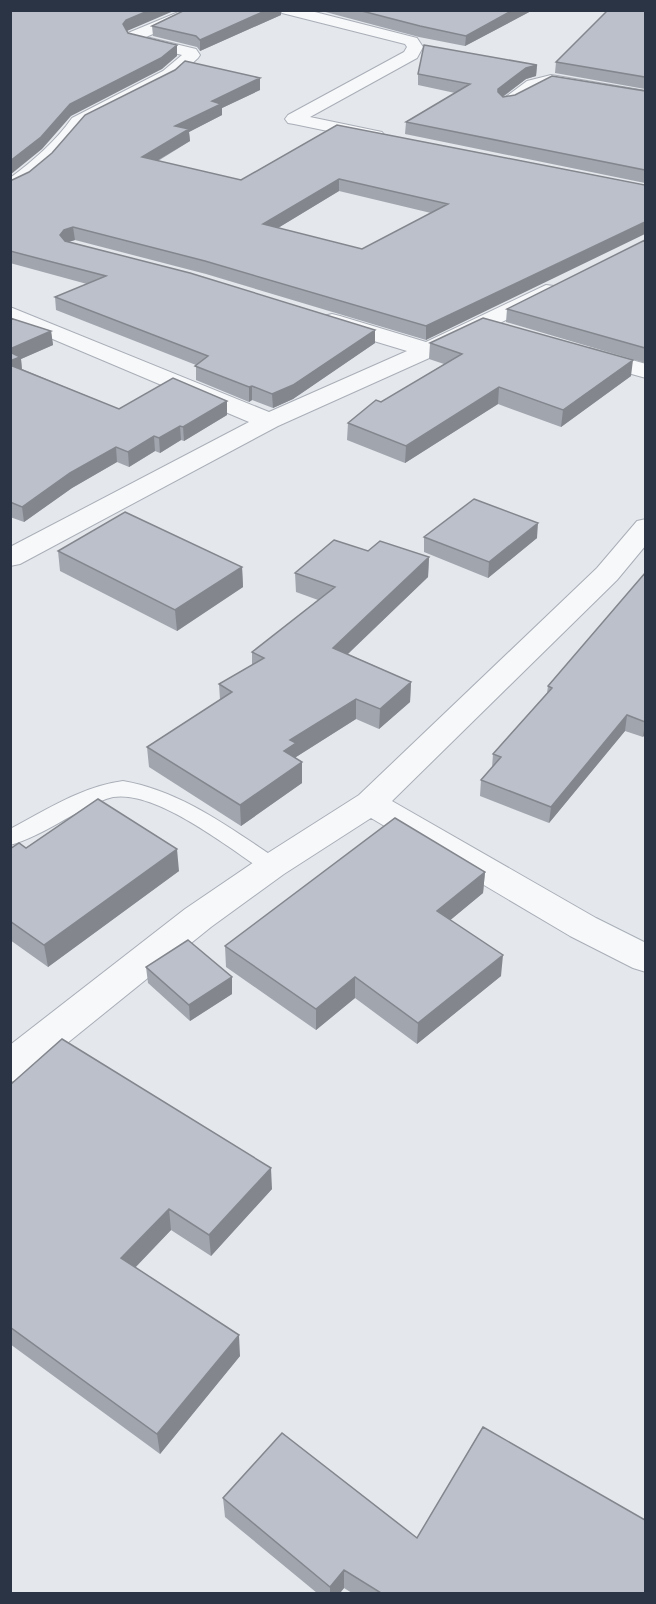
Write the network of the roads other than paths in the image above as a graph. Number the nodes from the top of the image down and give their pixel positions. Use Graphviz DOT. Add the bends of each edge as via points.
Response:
graph roads {
  1 [pos="202,10"];
  2 [pos="286,10"];
  3 [pos="645,96"];
  4 [pos="508,102"];
  5 [pos="398,140"];
  6 [pos="10,188"];
  7 [pos="563,283"];
  8 [pos="10,313"];
  9 [pos="308,313"];
  10 [pos="480,324"];
  11 [pos="513,333"];
  12 [pos="568,349"];
  13 [pos="428,350"];
  14 [pos="645,371"];
  15 [pos="269,421"];
  16 [pos="645,527"];
  17 [pos="10,558"];
  18 [pos="371,803"];
  19 [pos="10,838"];
  20 [pos="272,866"];
  21 [pos="645,959"];
  22 [pos="10,1067"];
  1 -- 6 [label="street" via="134,36 192,55 169,75 78,122 34,170"];
  2 -- 5 [label="street" via="411,41 415,47 411,55 294,119"];
  3 -- 4 [label="street" via="551,80 533,85"];
  7 -- 10 [label="street"];
  8 -- 15 [label="street"];
  9 -- 13 [label="street"];
  10 -- 11 [label="street"];
  10 -- 13 [label="street"];
  12 -- 14 [label="street"];
  13 -- 15 [label="street"];
  15 -- 17 [label="street"];
  16 -- 18 [label="street" via="607,574"];
  18 -- 20 [label="street"];
  18 -- 21 [label="street"];
  19 -- 20 [label="lane" via="86,799 122,787 160,796"];
  20 -- 22 [label="street" via="198,918"];
}
